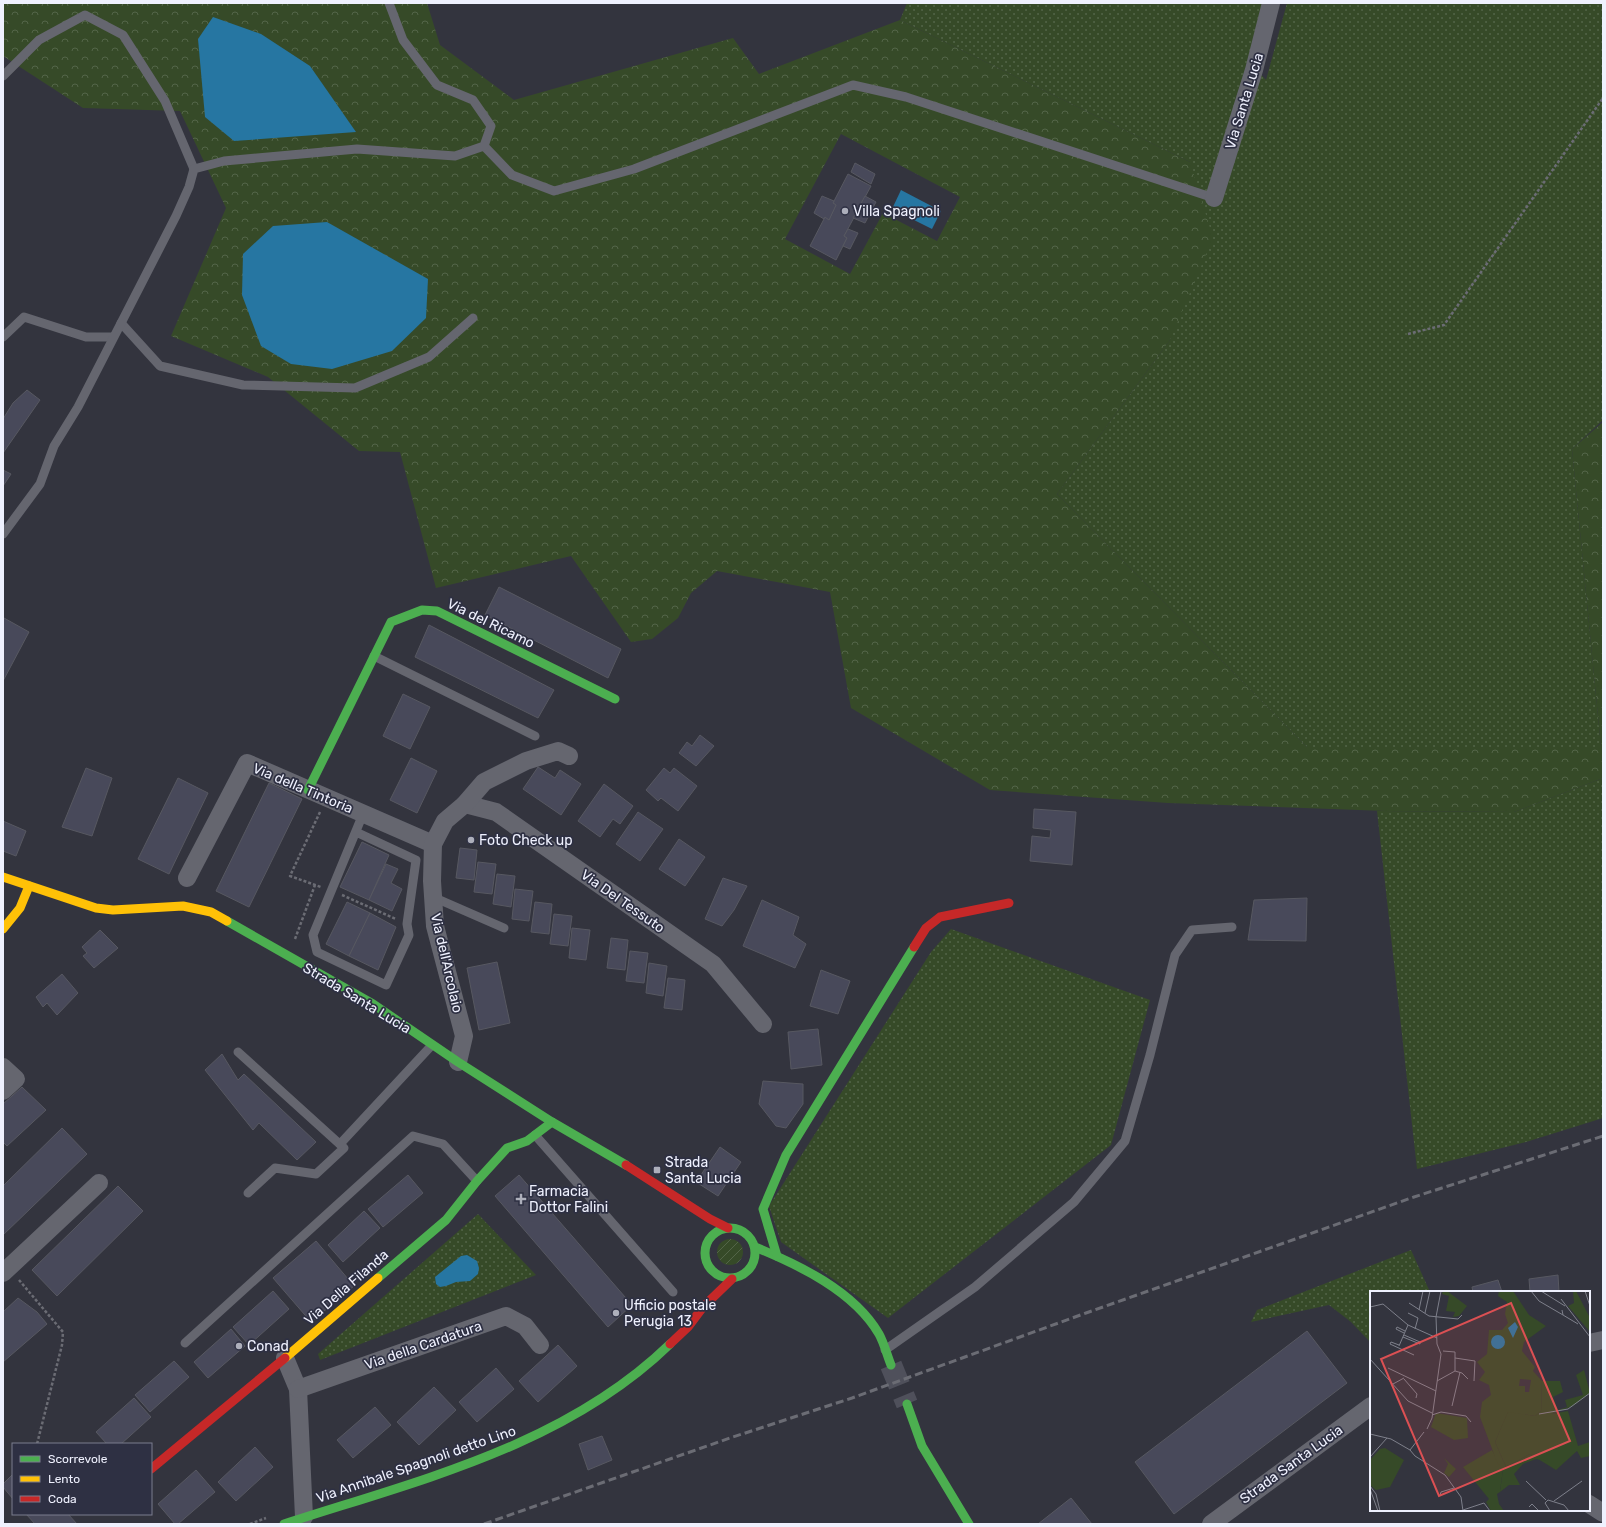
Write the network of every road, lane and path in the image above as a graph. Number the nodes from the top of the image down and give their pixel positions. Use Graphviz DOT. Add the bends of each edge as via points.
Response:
graph roads {
  1 [pos="389,3"];
  2 [pos="1271,3"];
  3 [pos="3,76"];
  4 [pos="1603,98"];
  5 [pos="484,146"];
  6 [pos="194,169"];
  7 [pos="1214,198"];
  8 [pos="473,318"];
  9 [pos="121,323"];
  10 [pos="1408,334"];
  11 [pos="3,337"];
  12 [pos="113,337"];
  13 [pos="3,534"];
  14 [pos="374,656"];
  15 [pos="615,699"];
  16 [pos="535,736"];
  17 [pos="569,756"];
  18 [pos="308,790"];
  19 [pos="327,798"];
  20 [pos="465,804"];
  21 [pos="363,814"];
  22 [pos="356,832"];
  23 [pos="433,844"];
  24 [pos="3,877"];
  25 [pos="187,878"];
  26 [pos="29,886"];
  27 [pos="332,890"];
  28 [pos="433,897"];
  29 [pos="1009,904"];
  30 [pos="407,924"];
  31 [pos="1232,927"];
  32 [pos="504,928"];
  33 [pos="3,929"];
  34 [pos="298,945"];
  35 [pos="762,1024"];
  36 [pos="432,1045"];
  37 [pos="238,1052"];
  38 [pos="458,1062"];
  39 [pos="3,1067"];
  40 [pos="3,1091"];
  41 [pos="552,1122"];
  42 [pos="535,1135"];
  43 [pos="340,1144"];
  44 [pos="477,1181"];
  45 [pos="98,1183"];
  46 [pos="248,1193"];
  47 [pos="684,1200"];
  48 [pos="728,1228"];
  49 [pos="706,1244"];
  50 [pos="755,1247"];
  51 [pos="777,1256"];
  52 [pos="5,1270"];
  53 [pos="711,1270"];
  54 [pos="732,1279"];
  55 [pos="673,1292"];
  56 [pos="703,1307"];
  57 [pos="185,1343"];
  58 [pos="540,1345"];
  59 [pos="885,1350"];
  60 [pos="285,1358"];
  61 [pos="890,1365"];
  62 [pos="298,1389"];
  63 [pos="907,1404"];
  64 [pos="1370,1407"];
  65 [pos="37,1443"];
  66 [pos="152,1468"];
  67 [pos="1590,1505"];
  68 [pos="1603,1513"];
  69 [pos="270,1517"];
  70 [pos="304,1517"];
  71 [pos="250,1524"];
  72 [pos="284,1524"];
  73 [pos="968,1524"];
  74 [pos="1211,1524"];
  1 -- 5 [label="lane" via="403,40 437,84 473,100 491,126"];
  2 -- 7 [label="street, Via Santa Lucia" via="1254,70"];
  3 -- 6 [label="lane" via="39,40 85,15 123,36 165,101"];
  4 -- 10 [label="path" via="1444,325"];
  5 -- 6 [label="lane" via="455,156 357,149 224,160"];
  5 -- 7 [label="lane" via="512,175 554,191 634,169 853,85 906,97"];
  6 -- 9 [label="lane" via="176,216"];
  8 -- 9 [label="lane" via="429,357 355,388 243,385 160,366"];
  9 -- 12 [label="lane"];
  11 -- 12 [label="lane" via="24,317 86,337"];
  12 -- 13 [label="lane" via="78,407 54,446 40,484"];
  14 -- 15 [label="street, Via del Ricamo" via="391,622 422,610 437,611"];
  14 -- 16 [label="lane"];
  14 -- 18 [label="street, Via del Ricamo"];
  17 -- 20 [label="street, Via dell'Arcolaio" via="558,751 526,761 484,782"];
  18 -- 19 [label="street, Via della Tintoria"];
  18 -- 25 [label="street, Via della Tintoria" via="247,763"];
  19 -- 21 [label="street, Via della Tintoria"];
  19 -- 34 [label="path" via="290,876 315,885 295,939"];
  20 -- 23 [label="street, Via dell'Arcolaio" via="445,821"];
  20 -- 35 [label="street, Via Del Tessuto" via="496,812 713,964"];
  21 -- 22 [label="lane"];
  21 -- 23 [label="street, Via della Tintoria"];
  22 -- 27 [label="lane"];
  22 -- 30 [label="lane" via="416,860"];
  23 -- 28 [label="street, Via dell'Arcolaio"];
  24 -- 26 [label="street, Strada Santa Lucia"];
  26 -- 33 [label="street" via="20,908"];
  26 -- 36 [label="street, Strada Santa Lucia" via="96,908 113,910 183,906 211,912 373,1004"];
  27 -- 30 [label="path"];
  27 -- 30 [label="lane" via="313,935 317,952 386,985 409,934"];
  28 -- 32 [label="lane"];
  28 -- 38 [label="street, Via dell'Arcolaio" via="435,926 464,1036"];
  29 -- 51 [label="street" via="940,917 926,928 786,1155 763,1209"];
  31 -- 59 [label="lane" via="1192,930 1175,955 1125,1141 1074,1202 975,1287"];
  36 -- 38 [label="street, Strada Santa Lucia"];
  36 -- 43 [label="lane"];
  37 -- 43 [label="lane"];
  38 -- 41 [label="street, Strada Santa Lucia"];
  39 -- 40 [label="street" via="16,1079"];
  41 -- 42 [label="street, Via Della Filanda"];
  41 -- 47 [label="street, Strada Santa Lucia"];
  42 -- 44 [label="street, Via Della Filanda" via="527,1141 507,1148"];
  42 -- 55 [label="lane"];
  43 -- 46 [label="lane" via="344,1148 316,1174 275,1168"];
  44 -- 57 [label="lane" via="443,1144 413,1136"];
  44 -- 60 [label="street, Via Della Filanda" via="446,1220"];
  45 -- 52 [label="street"];
  47 -- 48 [label="street, Strada Santa Lucia" via="710,1219"];
  47 -- 49 [label="street, Strada Santa Lucia" via="700,1226"];
  48 -- 49 [label="street" via="715,1233"];
  48 -- 50 [label="street" via="735,1228 748,1234"];
  49 -- 53 [label="street" via="705,1258"];
  50 -- 51 [label="street"];
  50 -- 54 [label="street" via="751,1268"];
  51 -- 59 [label="street" via="808,1271 858,1306 879,1334"];
  52 -- 65 [label="path" via="63,1332"];
  53 -- 54 [label="street" via="717,1275"];
  53 -- 56 [label="street, Via Annibale Spagnoli detto Lino"];
  54 -- 56 [label="street, Via Annibale Spagnoli detto Lino"];
  56 -- 70 [label="street, Via Annibale Spagnoli detto Lino" via="688,1327 650,1362 588,1408 539,1435 491,1456"];
  58 -- 62 [label="street, Via della Cardatura" via="525,1326 506,1316"];
  59 -- 61 [label="street"];
  60 -- 62 [label="street"];
  60 -- 66 [label="street, Via Della Filanda"];
  62 -- 70 [label="street"];
  63 -- 73 [label="street" via="922,1446"];
  64 -- 74 [label="street, Strada Santa Lucia"];
  67 -- 68 [label="street"];
  69 -- 71 [label="path"];
  70 -- 72 [label="street, Via Annibale Spagnoli detto Lino"];
}
